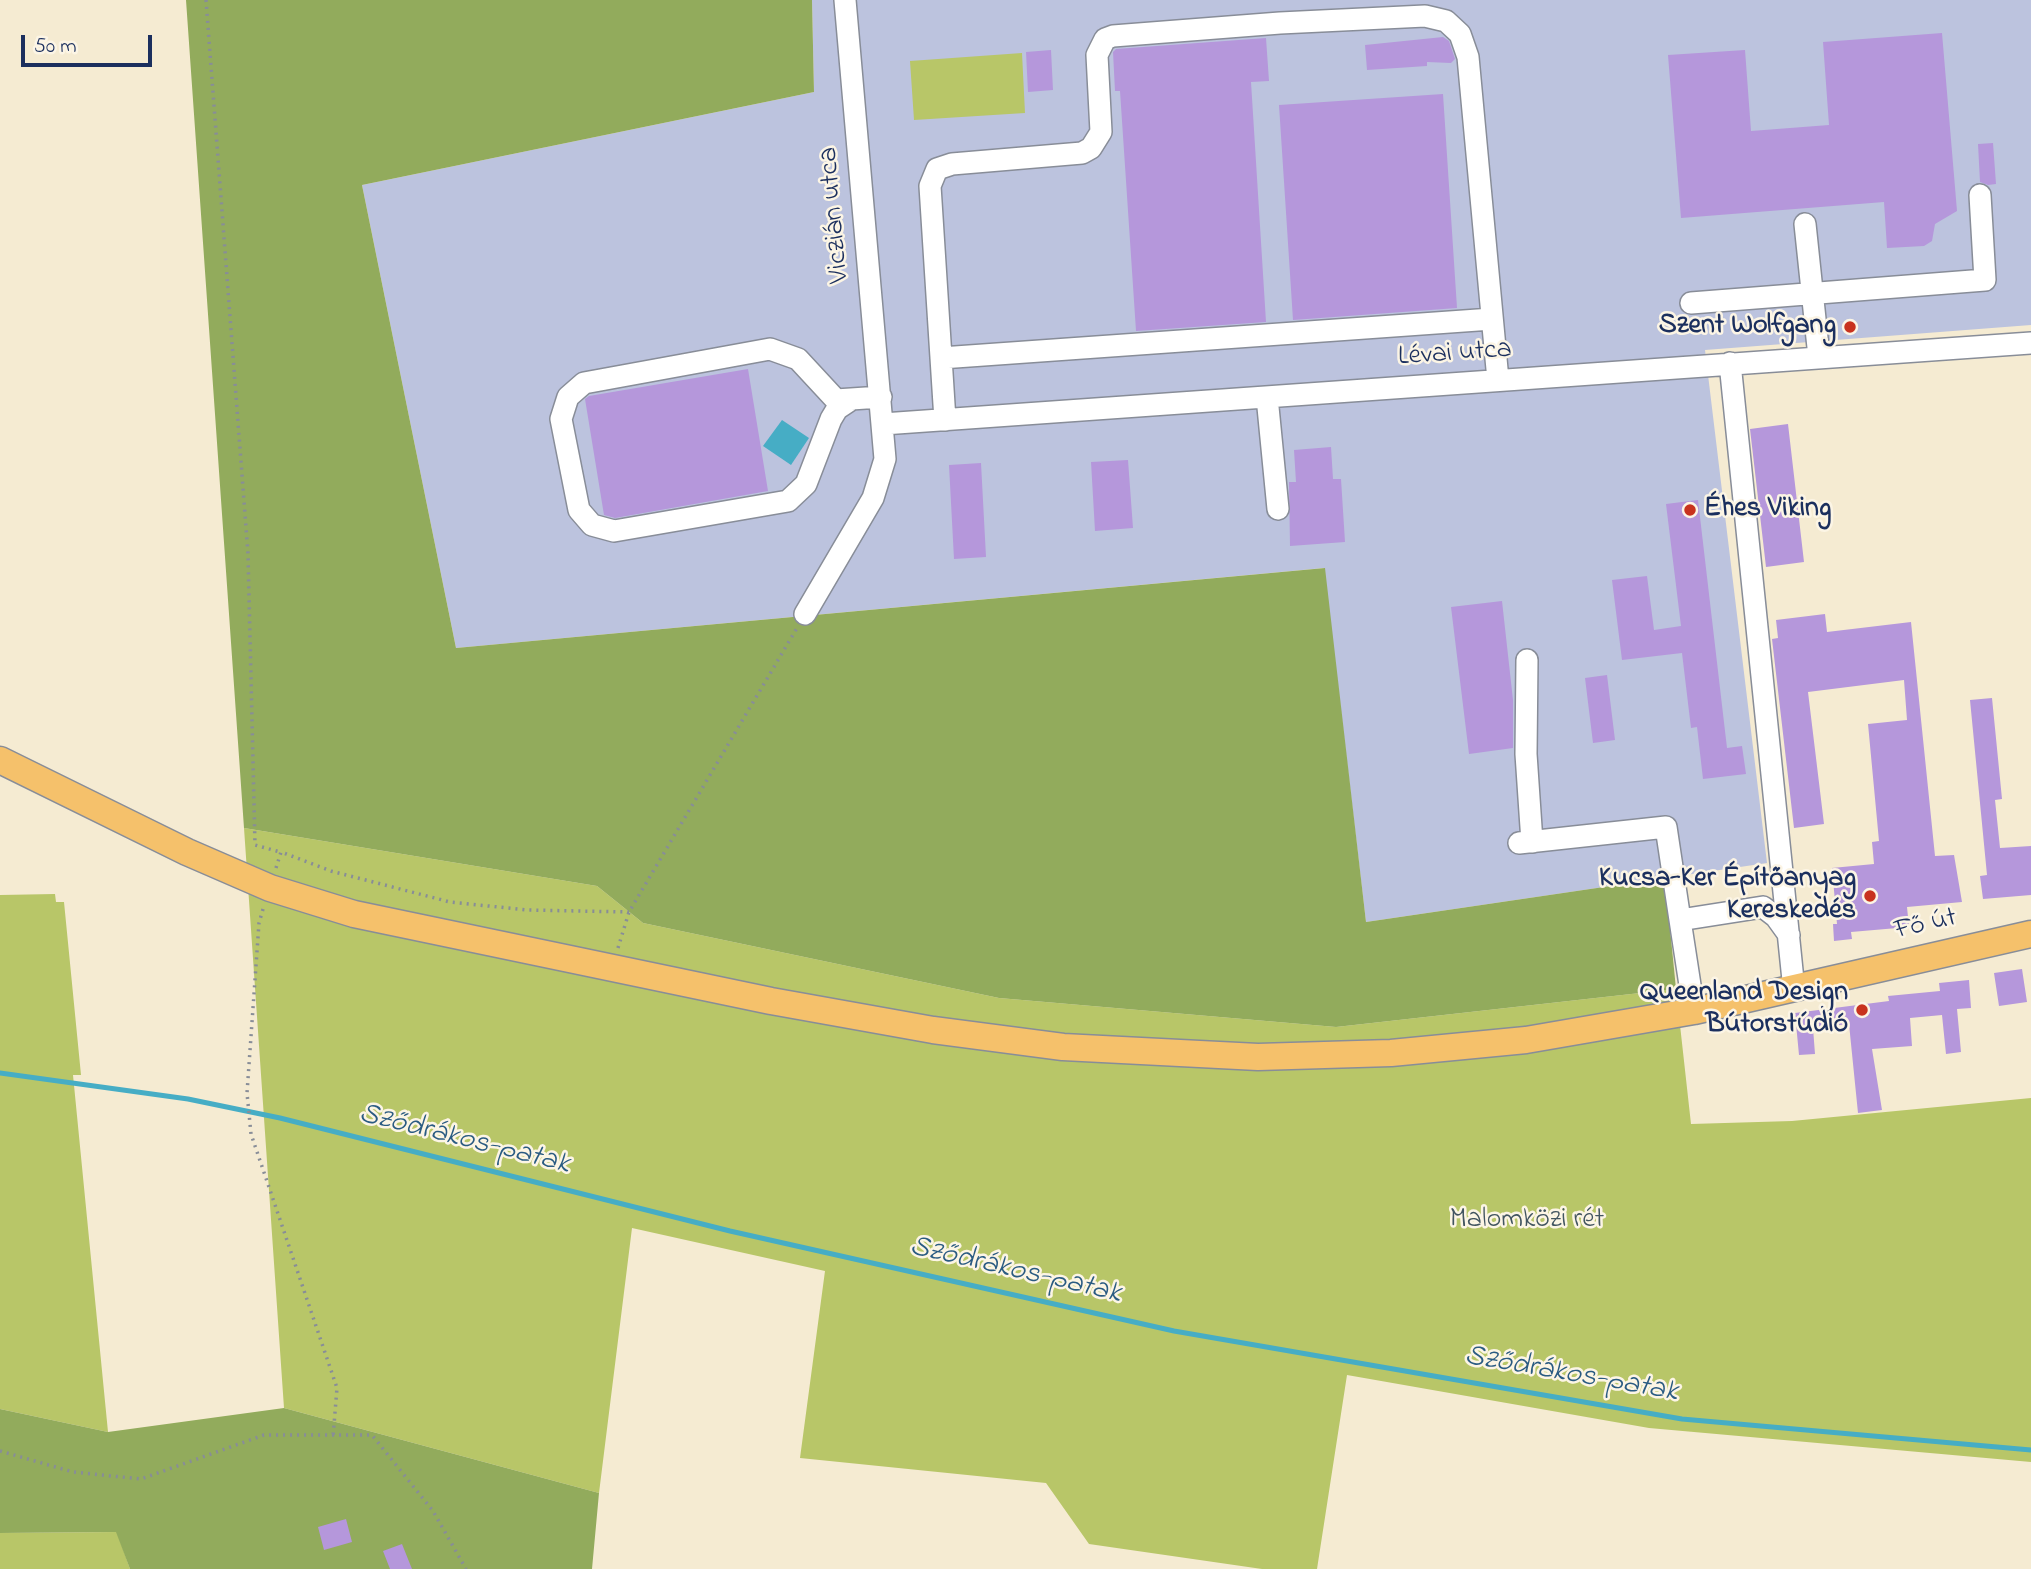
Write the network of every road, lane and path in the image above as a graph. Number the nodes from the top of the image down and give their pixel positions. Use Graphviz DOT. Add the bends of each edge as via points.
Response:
graph roads {
  1 [pos="206,0"];
  2 [pos="845,0"];
  3 [pos="1980,195"];
  4 [pos="1805,224"];
  5 [pos="1812,293"];
  6 [pos="1691,303"];
  7 [pos="1492,319"];
  8 [pos="2031,343"];
  9 [pos="1819,357"];
  10 [pos="941,358"];
  11 [pos="1730,363"];
  12 [pos="1498,380"];
  13 [pos="881,397"];
  14 [pos="1267,397"];
  15 [pos="849,401"];
  16 [pos="945,420"];
  17 [pos="883,424"];
  18 [pos="1278,509"];
  19 [pos="805,614"];
  20 [pos="1527,660"];
  21 [pos="0,760"];
  22 [pos="281,852"];
  23 [pos="270,888"];
  24 [pos="629,912"];
  25 [pos="1680,920"];
  26 [pos="2031,934"];
  27 [pos="1789,935"];
  28 [pos="612,969"];
  29 [pos="1794,990"];
  30 [pos="1694,1011"];
  31 [pos="333,1437"];
  32 [pos="0,1451"];
  33 [pos="466,1569"];
  1 -- 22 [label="path" via="248,554 255,845"];
  2 -- 13 [label="street, Viczián utca"];
  3 -- 5 [label="street" via="1986,280"];
  4 -- 5 [label="street"];
  5 -- 6 [label="street"];
  5 -- 9 [label="street"];
  7 -- 10 [label="street"];
  7 -- 10 [label="street" via="1468,57 1460,34 1446,21 1425,16 1280,23 1105,39 1097,55 1101,132 1091,148 1082,153 937,169 930,186"];
  7 -- 12 [label="street"];
  8 -- 9 [label="street, Lévai utca"];
  9 -- 11 [label="street, Lévai utca"];
  10 -- 16 [label="street"];
  11 -- 12 [label="street, Lévai utca"];
  11 -- 27 [label="street"];
  12 -- 14 [label="street, Lévai utca"];
  13 -- 15 [label="street"];
  13 -- 17 [label="street, Viczián utca"];
  14 -- 16 [label="street, Lévai utca"];
  14 -- 18 [label="street"];
  15 -- 15 [label="street" via="831,419 806,484 788,500 614,531 592,525 579,510 561,419 568,397 584,383 770,349 798,359 829,396"];
  16 -- 17 [label="street, Lévai utca"];
  17 -- 19 [label="street, Viczián utca" via="885,459 873,498"];
  19 -- 24 [label="path"];
  20 -- 25 [label="street" via="1526,843 1666,827"];
  21 -- 23 [label="main road, Fő út"];
  22 -- 23 [label="path"];
  22 -- 24 [label="path" via="331,871 450,902 527,910"];
  23 -- 28 [label="main road, Fő út" via="395,924"];
  23 -- 31 [label="path" via="259,923 247,1093 251,1134 337,1388"];
  24 -- 28 [label="path"];
  25 -- 27 [label="street" via="1763,907"];
  25 -- 30 [label="street"];
  26 -- 29 [label="main road, Fő út"];
  27 -- 29 [label="street"];
  28 -- 30 [label="main road, Fő út" via="933,1030 1063,1048 1159,1055 1391,1053 1526,1040"];
  29 -- 30 [label="main road, Fő út"];
  31 -- 32 [label="path" via="264,1435 141,1479 73,1472"];
  31 -- 33 [label="path" via="372,1435 433,1511"];
}
